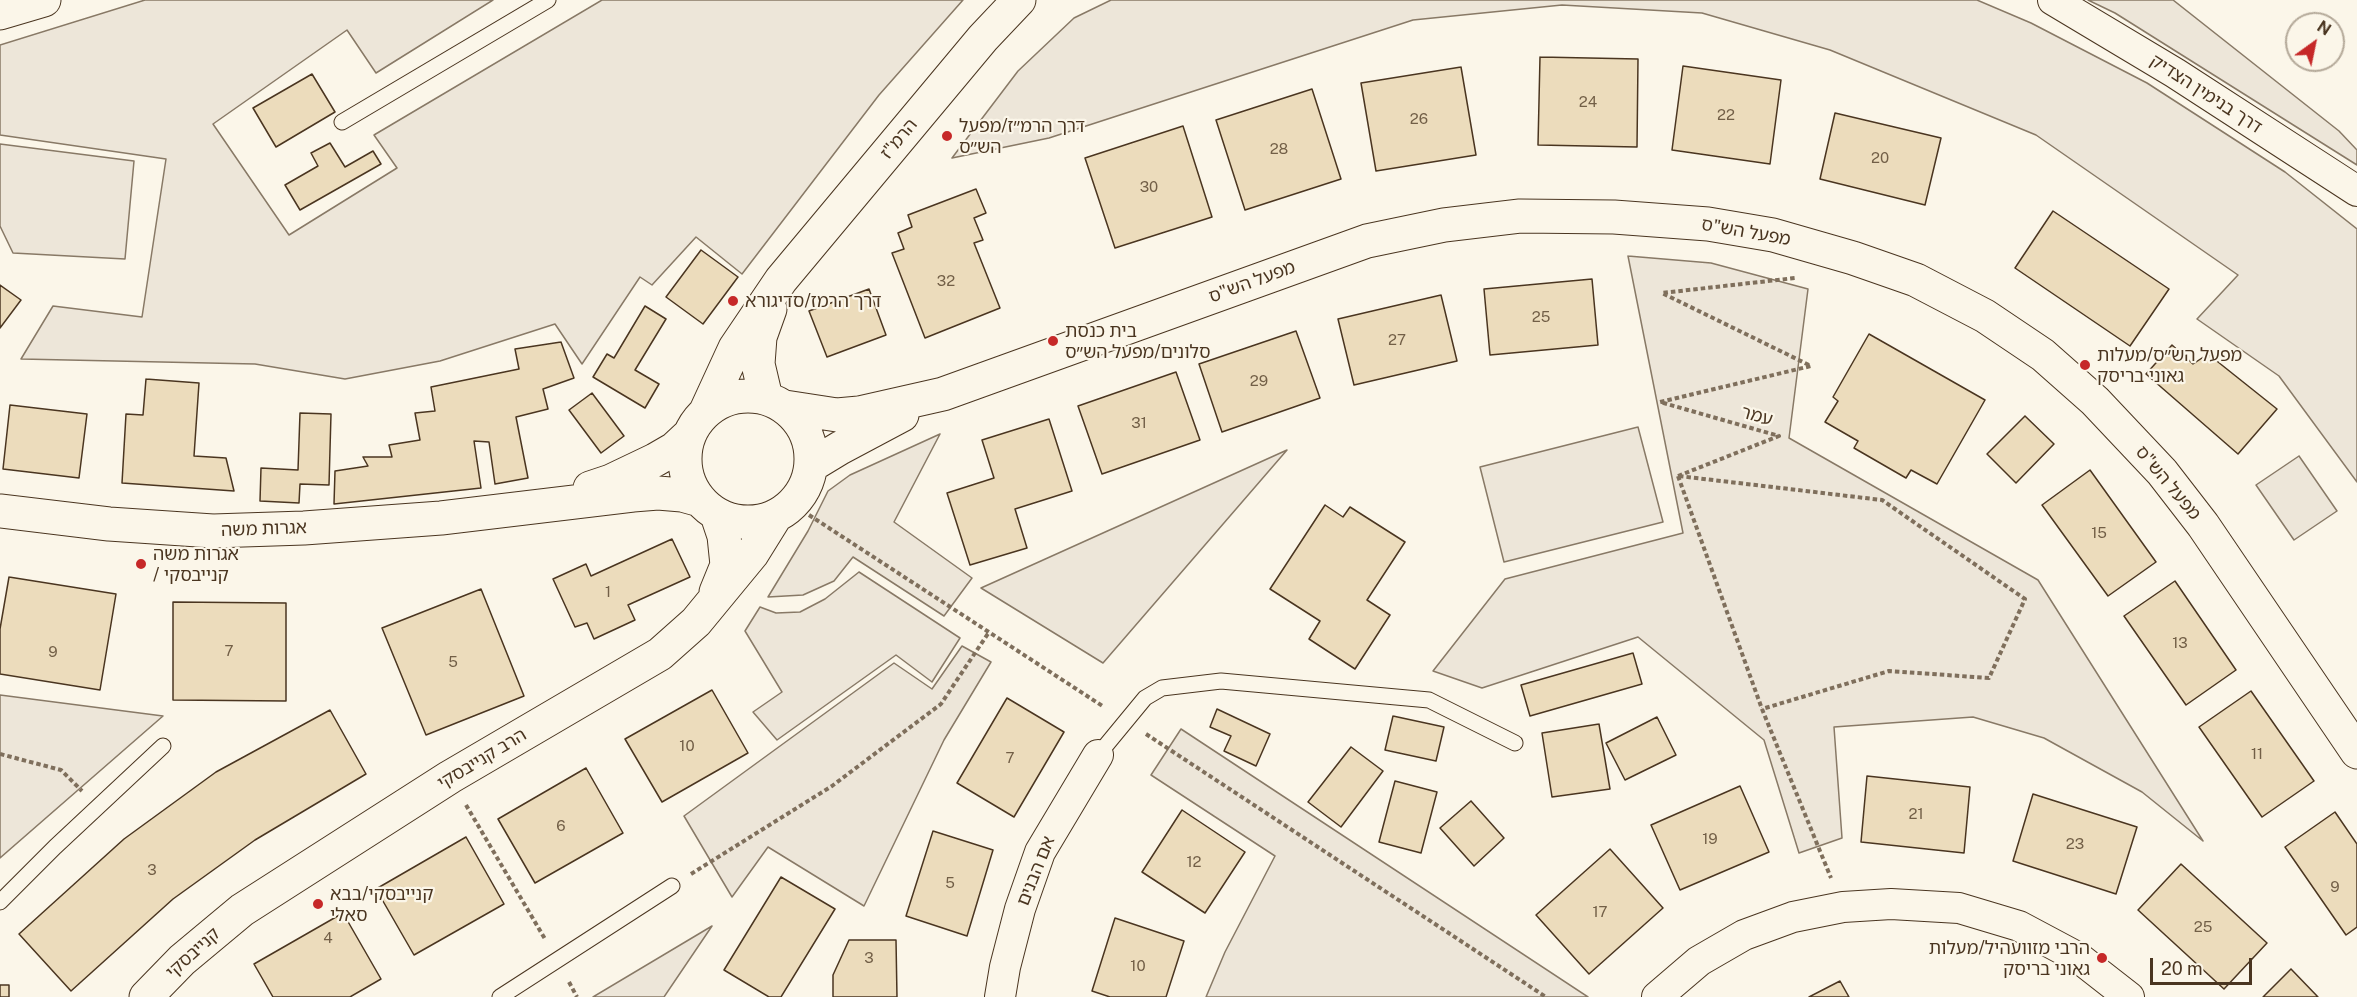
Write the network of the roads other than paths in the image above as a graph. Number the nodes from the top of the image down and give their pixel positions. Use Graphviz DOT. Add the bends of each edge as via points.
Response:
graph roads {
  1 [pos="44,0"];
  2 [pos="548,0"];
  3 [pos="1019,0"];
  4 [pos="2053,0"];
  5 [pos="0,13"];
  6 [pos="342,122"];
  7 [pos="2357,191"];
  8 [pos="781,280"];
  9 [pos="942,394"];
  10 [pos="776,403"];
  11 [pos="698,423"];
  12 [pos="812,465"];
  13 [pos="708,507"];
  14 [pos="529,508"];
  15 [pos="0,511"];
  16 [pos="785,511"];
  17 [pos="714,600"];
  18 [pos="1515,743"];
  19 [pos="164,746"];
  20 [pos="2357,752"];
  21 [pos="1098,755"];
  22 [pos="672,885"];
  23 [pos="0,902"];
  24 [pos="242,910"];
  25 [pos="146,997"];
  26 [pos="500,997"];
  27 [pos="1000,997"];
  28 [pos="1657,997"];
  29 [pos="2129,997"];
  1 -- 5 [label="street"];
  2 -- 6 [label="lane"];
  3 -- 8 [label="street, הרמ\"ז"];
  4 -- 7 [label="street, דרך בנימין הצדיק"];
  8 -- 10 [label="street, הרמ\"ז" via="760,337 758,364"];
  8 -- 11 [label="street, הרמ\"ז" via="735,348"];
  9 -- 10 [label="street, מפעל הש\"ס" via="837,415"];
  9 -- 12 [label="street, מפעל הש\"ס"];
  9 -- 20 [label="street, מפעל הש\"ס" via="1367,242 1444,225 1520,216 1614,216 1708,224 1773,235 1916,280 1985,316 2043,355 2095,401 2162,472 2203,525"];
  10 -- 11 [label="street" via="745,395 724,400"];
  10 -- 12 [label="street" via="801,423 811,443"];
  11 -- 13 [label="street" via="685,452 685,469 691,486"];
  11 -- 14 [label="street, אגרות משה" via="674,449 655,460 611,481"];
  12 -- 16 [label="street" via="806,486"];
  13 -- 14 [label="street, אגרות משה" via="682,495 658,493"];
  13 -- 16 [label="street" via="736,522 756,523"];
  13 -- 17 [label="street, הרב קנייבסקי" via="724,536 727,565"];
  14 -- 15 [label="street, אגרות משה" via="304,528 213,531"];
  16 -- 17 [label="street, הרב קנייבסקי"];
  17 -- 24 [label="street, הרב קנייבסקי" via="660,654 450,777"];
  18 -- 21 [label="lane" via="1429,700 1221,681 1162,688 1145,698"];
  19 -- 23 [label="lane"];
  21 -- 27 [label="street, אם הבנים" via="1040,852 1020,909"];
  22 -- 26 [label="lane"];
  24 -- 25 [label="street, קנייבסקי" via="182,960"];
  28 -- 29 [label="street" via="1699,962 1744,935 1793,917 1843,907 1891,904 1959,908 2019,926 2079,958"];
}
